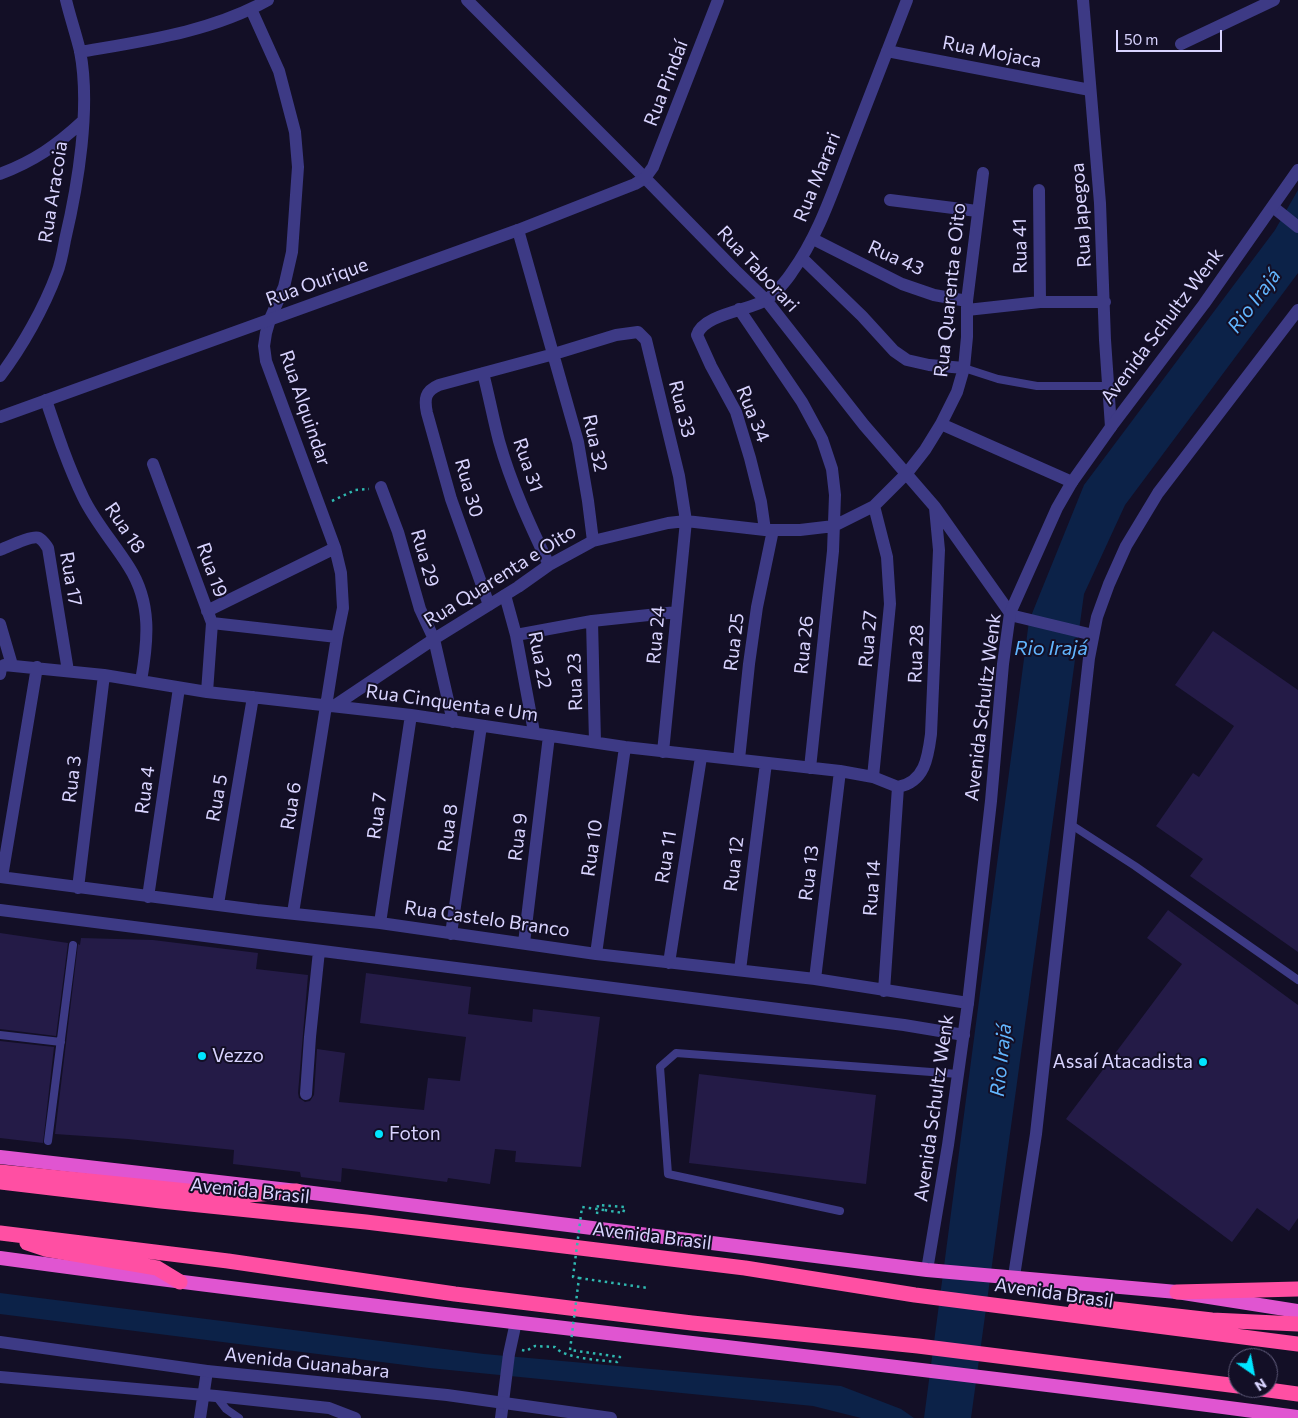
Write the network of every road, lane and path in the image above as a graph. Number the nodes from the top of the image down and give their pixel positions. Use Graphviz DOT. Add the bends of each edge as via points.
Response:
graph roads {
  1 [pos="66,0"];
  2 [pos="268,0"];
  3 [pos="467,0"];
  4 [pos="718,0"];
  5 [pos="907,0"];
  6 [pos="1083,0"];
  7 [pos="1274,0"];
  8 [pos="251,9"];
  9 [pos="1181,44"];
  10 [pos="887,51"];
  11 [pos="80,52"];
  12 [pos="1090,90"];
  13 [pos="83,121"];
  14 [pos="1298,170"];
  15 [pos="983,173"];
  16 [pos="0,174"];
  17 [pos="645,178"];
  18 [pos="1039,190"];
  19 [pos="890,200"];
  20 [pos="1273,207"];
  21 [pos="977,212"];
  22 [pos="1298,227"];
  23 [pos="518,230"];
  24 [pos="813,239"];
  25 [pos="802,258"];
  26 [pos="766,300"];
  27 [pos="1040,302"];
  28 [pos="1105,302"];
  29 [pos="967,306"];
  30 [pos="739,309"];
  31 [pos="1298,310"];
  32 [pos="270,319"];
  33 [pos="709,322"];
  34 [pos="554,354"];
  35 [pos="964,368"];
  36 [pos="483,373"];
  37 [pos="0,376"];
  38 [pos="1108,386"];
  39 [pos="46,400"];
  40 [pos="0,417"];
  41 [pos="941,424"];
  42 [pos="1110,427"];
  43 [pos="153,464"];
  44 [pos="907,473"];
  45 [pos="1072,482"];
  46 [pos="380,487"];
  47 [pos="320,505"];
  48 [pos="874,506"];
  49 [pos="935,507"];
  50 [pos="686,521"];
  51 [pos="834,526"];
  52 [pos="769,530"];
  53 [pos="593,540"];
  54 [pos="335,548"];
  55 [pos="0,550"];
  56 [pos="549,565"];
  57 [pos="504,595"];
  58 [pos="489,605"];
  59 [pos="207,611"];
  60 [pos="677,612"];
  61 [pos="1010,614"];
  62 [pos="592,622"];
  63 [pos="0,624"];
  64 [pos="212,624"];
  65 [pos="516,635"];
  66 [pos="1093,635"];
  67 [pos="337,638"];
  68 [pos="434,639"];
  69 [pos="37,667"];
  70 [pos="4,669"];
  71 [pos="68,671"];
  72 [pos="104,675"];
  73 [pos="140,681"];
  74 [pos="179,688"];
  75 [pos="206,692"];
  76 [pos="253,697"];
  77 [pos="330,706"];
  78 [pos="412,715"];
  79 [pos="453,722"];
  80 [pos="481,726"];
  81 [pos="534,732"];
  82 [pos="549,736"];
  83 [pos="595,742"];
  84 [pos="625,747"];
  85 [pos="664,752"];
  86 [pos="700,757"];
  87 [pos="739,759"];
  88 [pos="766,763"];
  89 [pos="810,768"];
  90 [pos="840,771"];
  91 [pos="873,777"];
  92 [pos="898,787"];
  93 [pos="1070,824"];
  94 [pos="1,877"];
  95 [pos="78,888"];
  96 [pos="148,897"];
  97 [pos="218,904"];
  98 [pos="0,910"];
  99 [pos="292,913"];
  100 [pos="380,923"];
  101 [pos="452,934"];
  102 [pos="524,943"];
  103 [pos="73,945"];
  104 [pos="319,951"];
  105 [pos="596,954"];
  106 [pos="669,963"];
  107 [pos="740,970"];
  108 [pos="815,980"];
  109 [pos="1298,980"];
  110 [pos="884,991"];
  111 [pos="968,1003"];
  112 [pos="964,1035"];
  113 [pos="0,1036"];
  114 [pos="60,1042"];
  115 [pos="958,1074"];
  116 [pos="306,1094"];
  117 [pos="48,1141"];
  118 [pos="0,1157"];
  119 [pos="0,1172"];
  120 [pos="0,1182"];
  121 [pos="297,1191"];
  122 [pos="840,1211"];
  123 [pos="605,1230"];
  124 [pos="0,1233"];
  125 [pos="0,1258"];
  126 [pos="927,1270"];
  127 [pos="1008,1276"];
  128 [pos="579,1278"];
  129 [pos="180,1282"];
  130 [pos="648,1288"];
  131 [pos="1298,1289"];
  132 [pos="1177,1292"];
  133 [pos="1298,1311"];
  134 [pos="1044,1312"];
  135 [pos="516,1322"];
  136 [pos="1298,1324"];
  137 [pos="0,1342"];
  138 [pos="1298,1344"];
  139 [pos="509,1350"];
  140 [pos="207,1371"];
  141 [pos="0,1377"];
  142 [pos="1228,1385"];
  143 [pos="1278,1391"];
  144 [pos="1298,1394"];
  145 [pos="210,1395"];
  146 [pos="503,1402"];
  147 [pos="1237,1409"];
  148 [pos="1298,1417"];
  149 [pos="200,1418"];
  150 [pos="239,1418"];
  151 [pos="355,1418"];
  152 [pos="501,1418"];
  153 [pos="611,1418"];
  154 [pos="1260,1418"];
  1 -- 11 [label="street, Rua Aracoia"];
  2 -- 8 [label="street"];
  3 -- 17 [label="street, Rua Taborari"];
  4 -- 17 [label="street, Rua Pindaí"];
  5 -- 10 [label="street, Rua Marari"];
  6 -- 12 [label="street, Rua Japegoa"];
  7 -- 9 [label="street"];
  8 -- 11 [label="street" via="198,28 147,41"];
  8 -- 32 [label="street, Rua Alquindar" via="279,71 295,132 298,167 292,252 284,287"];
  10 -- 12 [label="street, Rua Mojaca"];
  10 -- 24 [label="street, Rua Marari"];
  11 -- 13 [label="street, Rua Aracoia"];
  12 -- 28 [label="street, Rua Japegoa"];
  13 -- 16 [label="street" via="46,152 25,165"];
  13 -- 37 [label="street, Rua Aracoia" via="69,225 58,273 35,320"];
  14 -- 20 [label="street, Avenida Schultz Wenk"];
  15 -- 21 [label="street, Rua Quarenta e Oito"];
  17 -- 23 [label="street, Rua Ourique"];
  17 -- 26 [label="street, Rua Taborari"];
  18 -- 27 [label="street, Rua 41"];
  19 -- 21 [label="street"];
  20 -- 22 [label="street"];
  20 -- 42 [label="street, Avenida Schultz Wenk"];
  21 -- 29 [label="street, Rua Quarenta e Oito"];
  23 -- 32 [label="street, Rua Ourique"];
  23 -- 34 [label="street, Rua 32"];
  24 -- 25 [label="street, Rua Marari"];
  24 -- 29 [label="street, Rua 43" via="902,284"];
  25 -- 26 [label="street, Rua Marari"];
  25 -- 35 [label="street" via="901,356 928,365"];
  26 -- 30 [label="street, Rua Marari"];
  26 -- 44 [label="street, Rua Taborari"];
  27 -- 28 [label="street, Rua 43"];
  27 -- 29 [label="street, Rua 43"];
  28 -- 38 [label="street, Rua Japegoa"];
  29 -- 35 [label="street, Rua Quarenta e Oito"];
  30 -- 33 [label="street, Rua Marari"];
  30 -- 51 [label="street, Rua 26" via="802,402 822,439 836,495"];
  31 -- 66 [label="street" via="1158,493 1126,546 1108,584"];
  32 -- 39 [label="street, Rua Ourique"];
  32 -- 47 [label="street, Rua Alquindar" via="264,346 266,361"];
  33 -- 52 [label="street, Rua 34" via="698,330 697,335 736,412"];
  34 -- 36 [label="street"];
  34 -- 50 [label="street, Rua 33" via="616,335 638,332 646,340 679,476"];
  34 -- 53 [label="street, Rua 32" via="578,442"];
  35 -- 38 [label="lane" via="998,379 1037,386"];
  35 -- 41 [label="street, Rua Quarenta e Oito" via="957,392"];
  36 -- 56 [label="street, Rua 31" via="510,474"];
  36 -- 58 [label="street, Rua 30" via="431,388 425,402 451,499"];
  38 -- 42 [label="street, Rua Japegoa"];
  39 -- 40 [label="street, Rua Ourique"];
  39 -- 73 [label="street, Rua 18" via="83,498 130,568 142,593 147,648"];
  41 -- 44 [label="street, Rua Quarenta e Oito"];
  41 -- 45 [label="street"];
  42 -- 45 [label="street, Avenida Schultz Wenk"];
  43 -- 59 [label="street, Rua 19"];
  44 -- 48 [label="street, Rua Quarenta e Oito"];
  44 -- 49 [label="street, Rua Taborari"];
  45 -- 61 [label="street, Avenida Schultz Wenk" via="1057,508"];
  46 -- 47 [label="path" via="355,490"];
  46 -- 68 [label="street, Rua 29" via="398,532 420,609"];
  47 -- 54 [label="street, Rua Alquindar"];
  48 -- 51 [label="street, Rua Quarenta e Oito"];
  48 -- 91 [label="street, Rua 27" via="886,557 890,604"];
  49 -- 61 [label="street, Rua Taborari"];
  49 -- 92 [label="street, Rua 28" via="939,550 928,758 922,772 912,782"];
  50 -- 52 [label="street, Rua Quarenta e Oito"];
  50 -- 53 [label="street, Rua Quarenta e Oito"];
  50 -- 60 [label="street, Rua 24"];
  51 -- 52 [label="street, Rua Quarenta e Oito"];
  51 -- 89 [label="street, Rua 26"];
  52 -- 87 [label="street, Rua 25"];
  53 -- 56 [label="street, Rua Quarenta e Oito"];
  54 -- 59 [label="street"];
  54 -- 67 [label="street, Rua Alquindar" via="341,573 343,608"];
  55 -- 71 [label="street, Rua 17" via="32,538 42,540 48,548"];
  56 -- 57 [label="street, Rua Quarenta e Oito"];
  57 -- 58 [label="street, Rua Quarenta e Oito"];
  57 -- 65 [label="street, Rua 22"];
  58 -- 68 [label="street, Rua Quarenta e Oito"];
  59 -- 64 [label="street, Rua 19"];
  60 -- 62 [label="street"];
  60 -- 85 [label="street, Rua 24"];
  61 -- 66 [label="street"];
  61 -- 111 [label="street, Avenida Schultz Wenk"];
  62 -- 65 [label="street"];
  62 -- 83 [label="street, Rua 23"];
  63 -- 70 [label="street"];
  64 -- 67 [label="street"];
  64 -- 75 [label="street, Rua 19"];
  65 -- 81 [label="street, Rua 22"];
  66 -- 93 [label="street"];
  67 -- 77 [label="street, Rua Alquindar"];
  68 -- 77 [label="street, Rua Quarenta e Oito"];
  68 -- 79 [label="street, Rua 29"];
  69 -- 70 [label="street, Rua Cinquenta e Um"];
  69 -- 71 [label="street, Rua Cinquenta e Um"];
  69 -- 94 [label="street"];
  71 -- 72 [label="street, Rua Cinquenta e Um"];
  72 -- 73 [label="street, Rua Cinquenta e Um"];
  72 -- 95 [label="street, Rua 3"];
  73 -- 74 [label="street, Rua Cinquenta e Um"];
  74 -- 75 [label="street, Rua Cinquenta e Um"];
  74 -- 96 [label="street, Rua 4"];
  75 -- 76 [label="street, Rua Cinquenta e Um"];
  76 -- 77 [label="street, Rua Cinquenta e Um"];
  76 -- 97 [label="street, Rua 5"];
  77 -- 78 [label="street, Rua Cinquenta e Um"];
  77 -- 99 [label="street, Rua 6"];
  78 -- 79 [label="street, Rua Cinquenta e Um"];
  78 -- 100 [label="street, Rua 7"];
  79 -- 80 [label="street, Rua Cinquenta e Um"];
  80 -- 81 [label="street, Rua Cinquenta e Um"];
  80 -- 101 [label="street, Rua 8"];
  81 -- 82 [label="street, Rua Cinquenta e Um"];
  82 -- 83 [label="street, Rua Cinquenta e Um"];
  82 -- 102 [label="street, Rua 9"];
  83 -- 84 [label="street, Rua Cinquenta e Um"];
  84 -- 85 [label="street, Rua Cinquenta e Um"];
  84 -- 105 [label="street, Rua 10"];
  85 -- 86 [label="street, Rua Cinquenta e Um"];
  86 -- 87 [label="street, Rua Cinquenta e Um"];
  86 -- 106 [label="street, Rua 11"];
  87 -- 88 [label="street, Rua Cinquenta e Um"];
  88 -- 89 [label="street, Rua Cinquenta e Um"];
  88 -- 107 [label="street, Rua 12"];
  89 -- 90 [label="street, Rua Cinquenta e Um"];
  90 -- 91 [label="street, Rua Cinquenta e Um"];
  90 -- 108 [label="street, Rua 13"];
  91 -- 92 [label="street, Rua Cinquenta e Um"];
  92 -- 110 [label="street, Rua 14"];
  93 -- 109 [label="lane"];
  93 -- 127 [label="street" via="1036,1134"];
  94 -- 95 [label="street, Rua Castelo Branco"];
  95 -- 96 [label="street, Rua Castelo Branco"];
  96 -- 97 [label="street, Rua Castelo Branco"];
  97 -- 99 [label="street, Rua Castelo Branco"];
  98 -- 104 [label="street"];
  99 -- 100 [label="street, Rua Castelo Branco"];
  100 -- 101 [label="street, Rua Castelo Branco"];
  101 -- 102 [label="street, Rua Castelo Branco"];
  102 -- 105 [label="street, Rua Castelo Branco"];
  103 -- 114 [label="lane"];
  104 -- 112 [label="street"];
  104 -- 116 [label="street"];
  105 -- 106 [label="street, Rua Castelo Branco"];
  106 -- 107 [label="street, Rua Castelo Branco"];
  107 -- 108 [label="street, Rua Castelo Branco"];
  108 -- 110 [label="street, Rua Castelo Branco"];
  110 -- 111 [label="street, Rua Castelo Branco"];
  111 -- 112 [label="street, Avenida Schultz Wenk"];
  112 -- 115 [label="street, Avenida Schultz Wenk"];
  113 -- 114 [label="lane"];
  114 -- 117 [label="lane"];
  115 -- 122 [label="lane" via="676,1053 660,1067 668,1174"];
  115 -- 126 [label="street, Avenida Schultz Wenk"];
  118 -- 121 [label="highway, Avenida Brasil"];
  119 -- 121 [label="highway" via="238,1196"];
  120 -- 134 [label="highway, Avenida Brasil" via="745,1268"];
  121 -- 123 [label="highway, Avenida Brasil"];
  123 -- 126 [label="highway, Avenida Brasil"];
  123 -- 128 [label="path, bridge" via="607,1218 597,1216 598,1205 624,1208 623,1213 604,1210 582,1207 573,1278"];
  124 -- 129 [label="highway" via="45,1249 157,1268"];
  124 -- 142 [label="highway" via="465,1295"];
  125 -- 129 [label="highway"];
  126 -- 127 [label="highway, Avenida Brasil"];
  127 -- 132 [label="highway, Avenida Brasil"];
  128 -- 130 [label="path"];
  128 -- 139 [label="path, bridge" via="570,1350 620,1357 617,1362 570,1355 555,1347"];
  129 -- 135 [label="highway"];
  131 -- 132 [label="highway"];
  132 -- 133 [label="highway, Avenida Brasil"];
  134 -- 136 [label="highway" via="1097,1307 1212,1320"];
  134 -- 138 [label="highway, Avenida Brasil"];
  135 -- 139 [label="street"];
  135 -- 147 [label="highway"];
  137 -- 140 [label="street, Avenida Guanabara"];
  139 -- 146 [label="street"];
  140 -- 145 [label="street"];
  140 -- 146 [label="street, Avenida Guanabara"];
  141 -- 145 [label="street"];
  143 -- 144 [label="highway"];
  145 -- 149 [label="street"];
  145 -- 150 [label="lane"];
  145 -- 151 [label="street" via="329,1408"];
  146 -- 152 [label="street"];
  146 -- 153 [label="street, Avenida Guanabara"];
  147 -- 148 [label="highway"];
  147 -- 154 [label="highway"];
}
